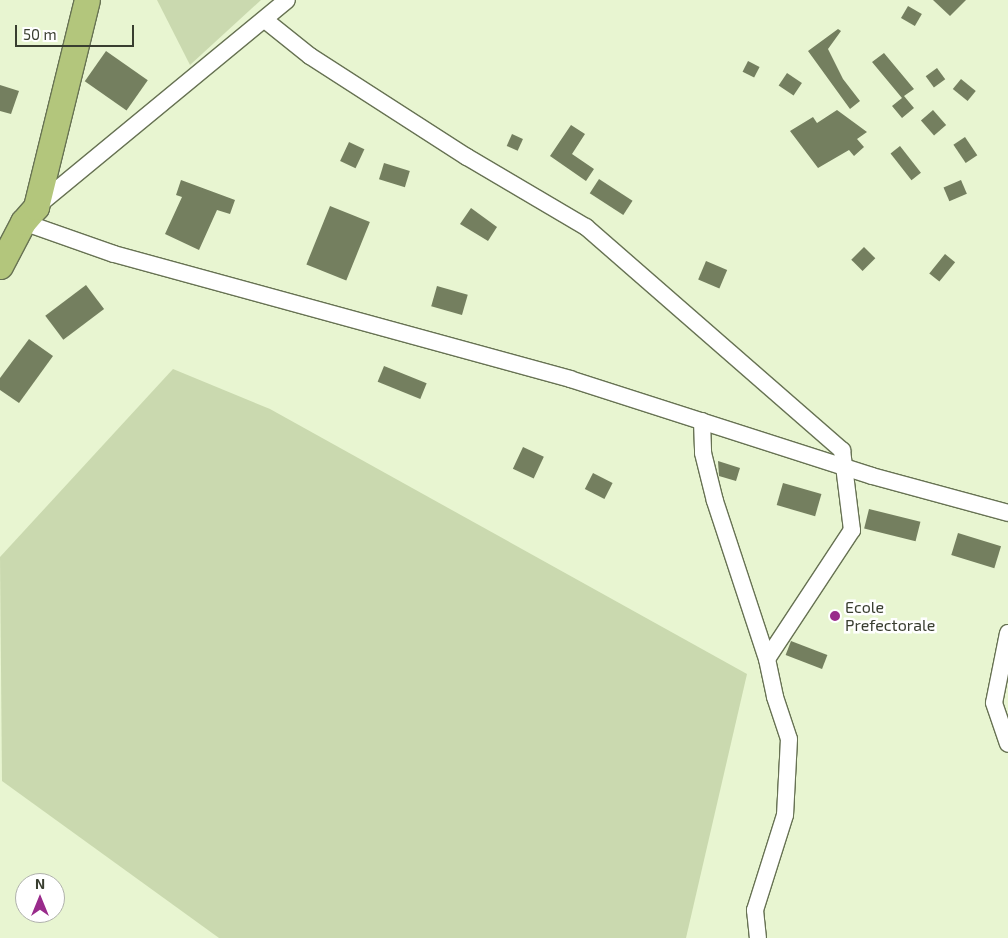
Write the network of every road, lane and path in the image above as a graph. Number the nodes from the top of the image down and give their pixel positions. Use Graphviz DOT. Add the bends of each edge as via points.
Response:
graph roads {
  1 [pos="87,0"];
  2 [pos="287,0"];
  3 [pos="265,20"];
  4 [pos="29,214"];
  5 [pos="0,266"];
  6 [pos="702,421"];
  7 [pos="846,467"];
  8 [pos="1008,513"];
  9 [pos="1008,633"];
  10 [pos="767,659"];
  11 [pos="1008,744"];
  12 [pos="758,938"];
  1 -- 4 [label="main road"];
  2 -- 3 [label="street"];
  3 -- 4 [label="street"];
  3 -- 7 [label="street" via="310,56 467,157 586,227 842,450"];
  4 -- 5 [label="main road"];
  4 -- 6 [label="street" via="114,254 570,379"];
  6 -- 7 [label="street"];
  6 -- 10 [label="street" via="703,453 715,501"];
  7 -- 8 [label="street"];
  7 -- 10 [label="street" via="852,530"];
  9 -- 11 [label="street" via="994,703"];
  10 -- 12 [label="street" via="774,696 789,739 785,815 756,910"];
}
